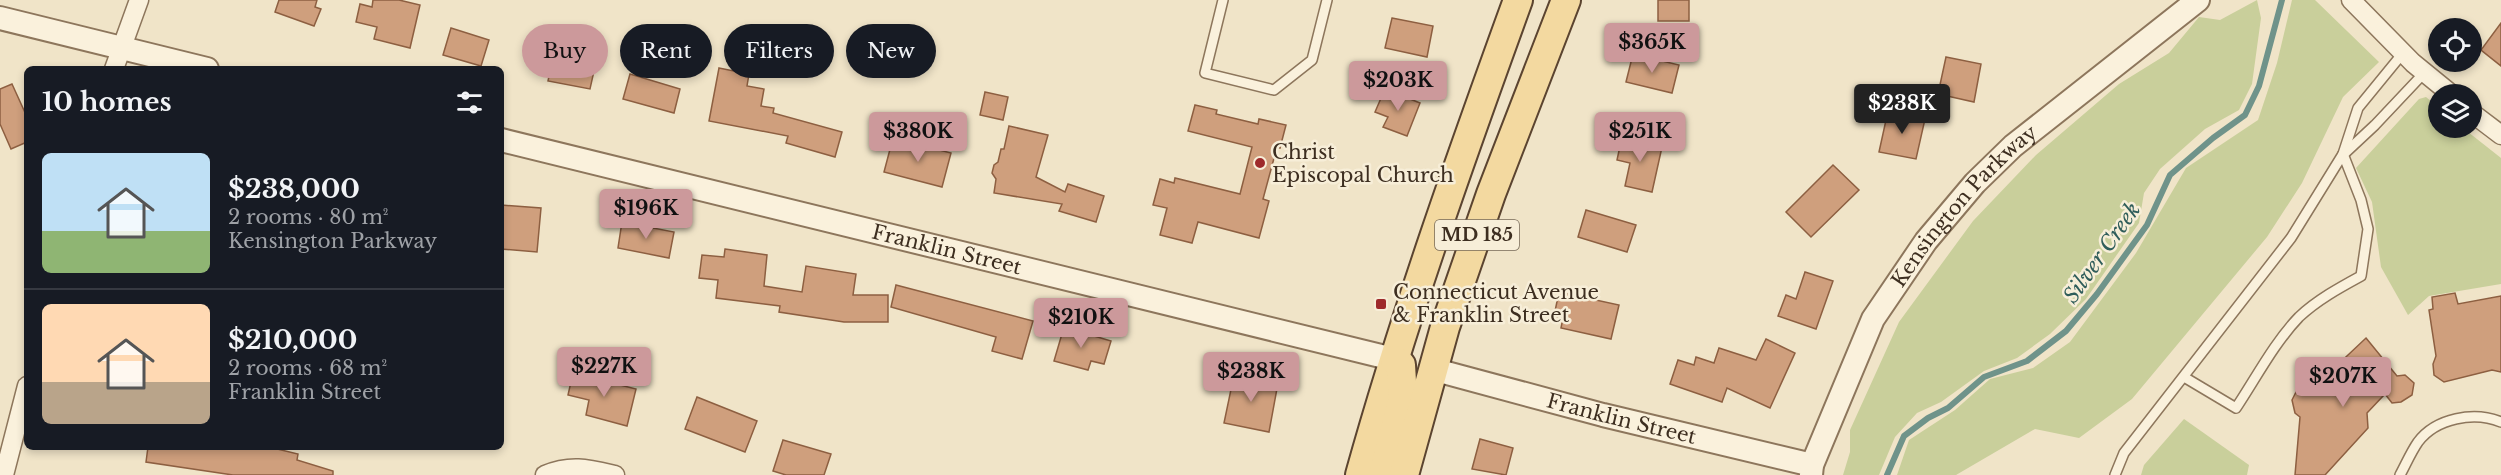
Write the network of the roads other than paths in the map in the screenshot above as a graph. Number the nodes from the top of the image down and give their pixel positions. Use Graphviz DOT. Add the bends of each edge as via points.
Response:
graph roads {
  1 [pos="139,0"];
  2 [pos="1223,0"];
  3 [pos="1327,0"];
  4 [pos="1518,0"];
  5 [pos="1566,0"];
  6 [pos="2198,0"];
  7 [pos="2351,0"];
  8 [pos="0,18"];
  9 [pos="2403,53"];
  10 [pos="118,58"];
  11 [pos="183,66"];
  12 [pos="2425,72"];
  13 [pos="2439,84"];
  14 [pos="2482,121"];
  15 [pos="2501,135"];
  16 [pos="504,141"];
  17 [pos="2343,154"];
  18 [pos="1429,248"];
  19 [pos="1393,358"];
  20 [pos="1432,369"];
  21 [pos="2184,377"];
  22 [pos="24,398"];
  23 [pos="2501,422"];
  24 [pos="1811,470"];
  25 [pos="4,475"];
  26 [pos="545,475"];
  27 [pos="615,475"];
  28 [pos="1360,475"];
  29 [pos="1383,475"];
  30 [pos="1404,475"];
  31 [pos="2115,475"];
  32 [pos="2400,475"];
  1 -- 10 [label="street"];
  2 -- 3 [label="lane" via="1205,73 1274,90 1312,60"];
  4 -- 18 [label="main road, MD 185"];
  5 -- 20 [label="main road, MD 185" via="1491,194"];
  6 -- 24 [label="street, Kensington Parkway" via="2013,146 1975,183 1926,241 1873,319"];
  7 -- 9 [label="street"];
  8 -- 10 [label="street"];
  9 -- 12 [label="street"];
  9 -- 17 [label="lane" via="2358,108"];
  10 -- 11 [label="street"];
  12 -- 13 [label="street"];
  12 -- 17 [label="lane"];
  14 -- 15 [label="street"];
  16 -- 19 [label="street, Franklin Street"];
  17 -- 21 [label="lane" via="2291,238"];
  17 -- 21 [label="lane" via="2368,229 2361,276 2333,291 2300,317 2235,408"];
  18 -- 19 [label="main road, MD 185"];
  18 -- 20 [label="main road" via="1434,269 1414,349 1420,362"];
  19 -- 28 [label="main road, MD 185"];
  19 -- 29 [label="main road" via="1401,365 1403,398"];
  20 -- 24 [label="street, Franklin Street"];
  20 -- 30 [label="main road, MD 185"];
  21 -- 31 [label="lane" via="2124,453"];
  22 -- 25 [label="street"];
  23 -- 32 [label="lane" via="2462,416 2430,429"];
  26 -- 27 [label="street" via="562,468 580,467"];
}
